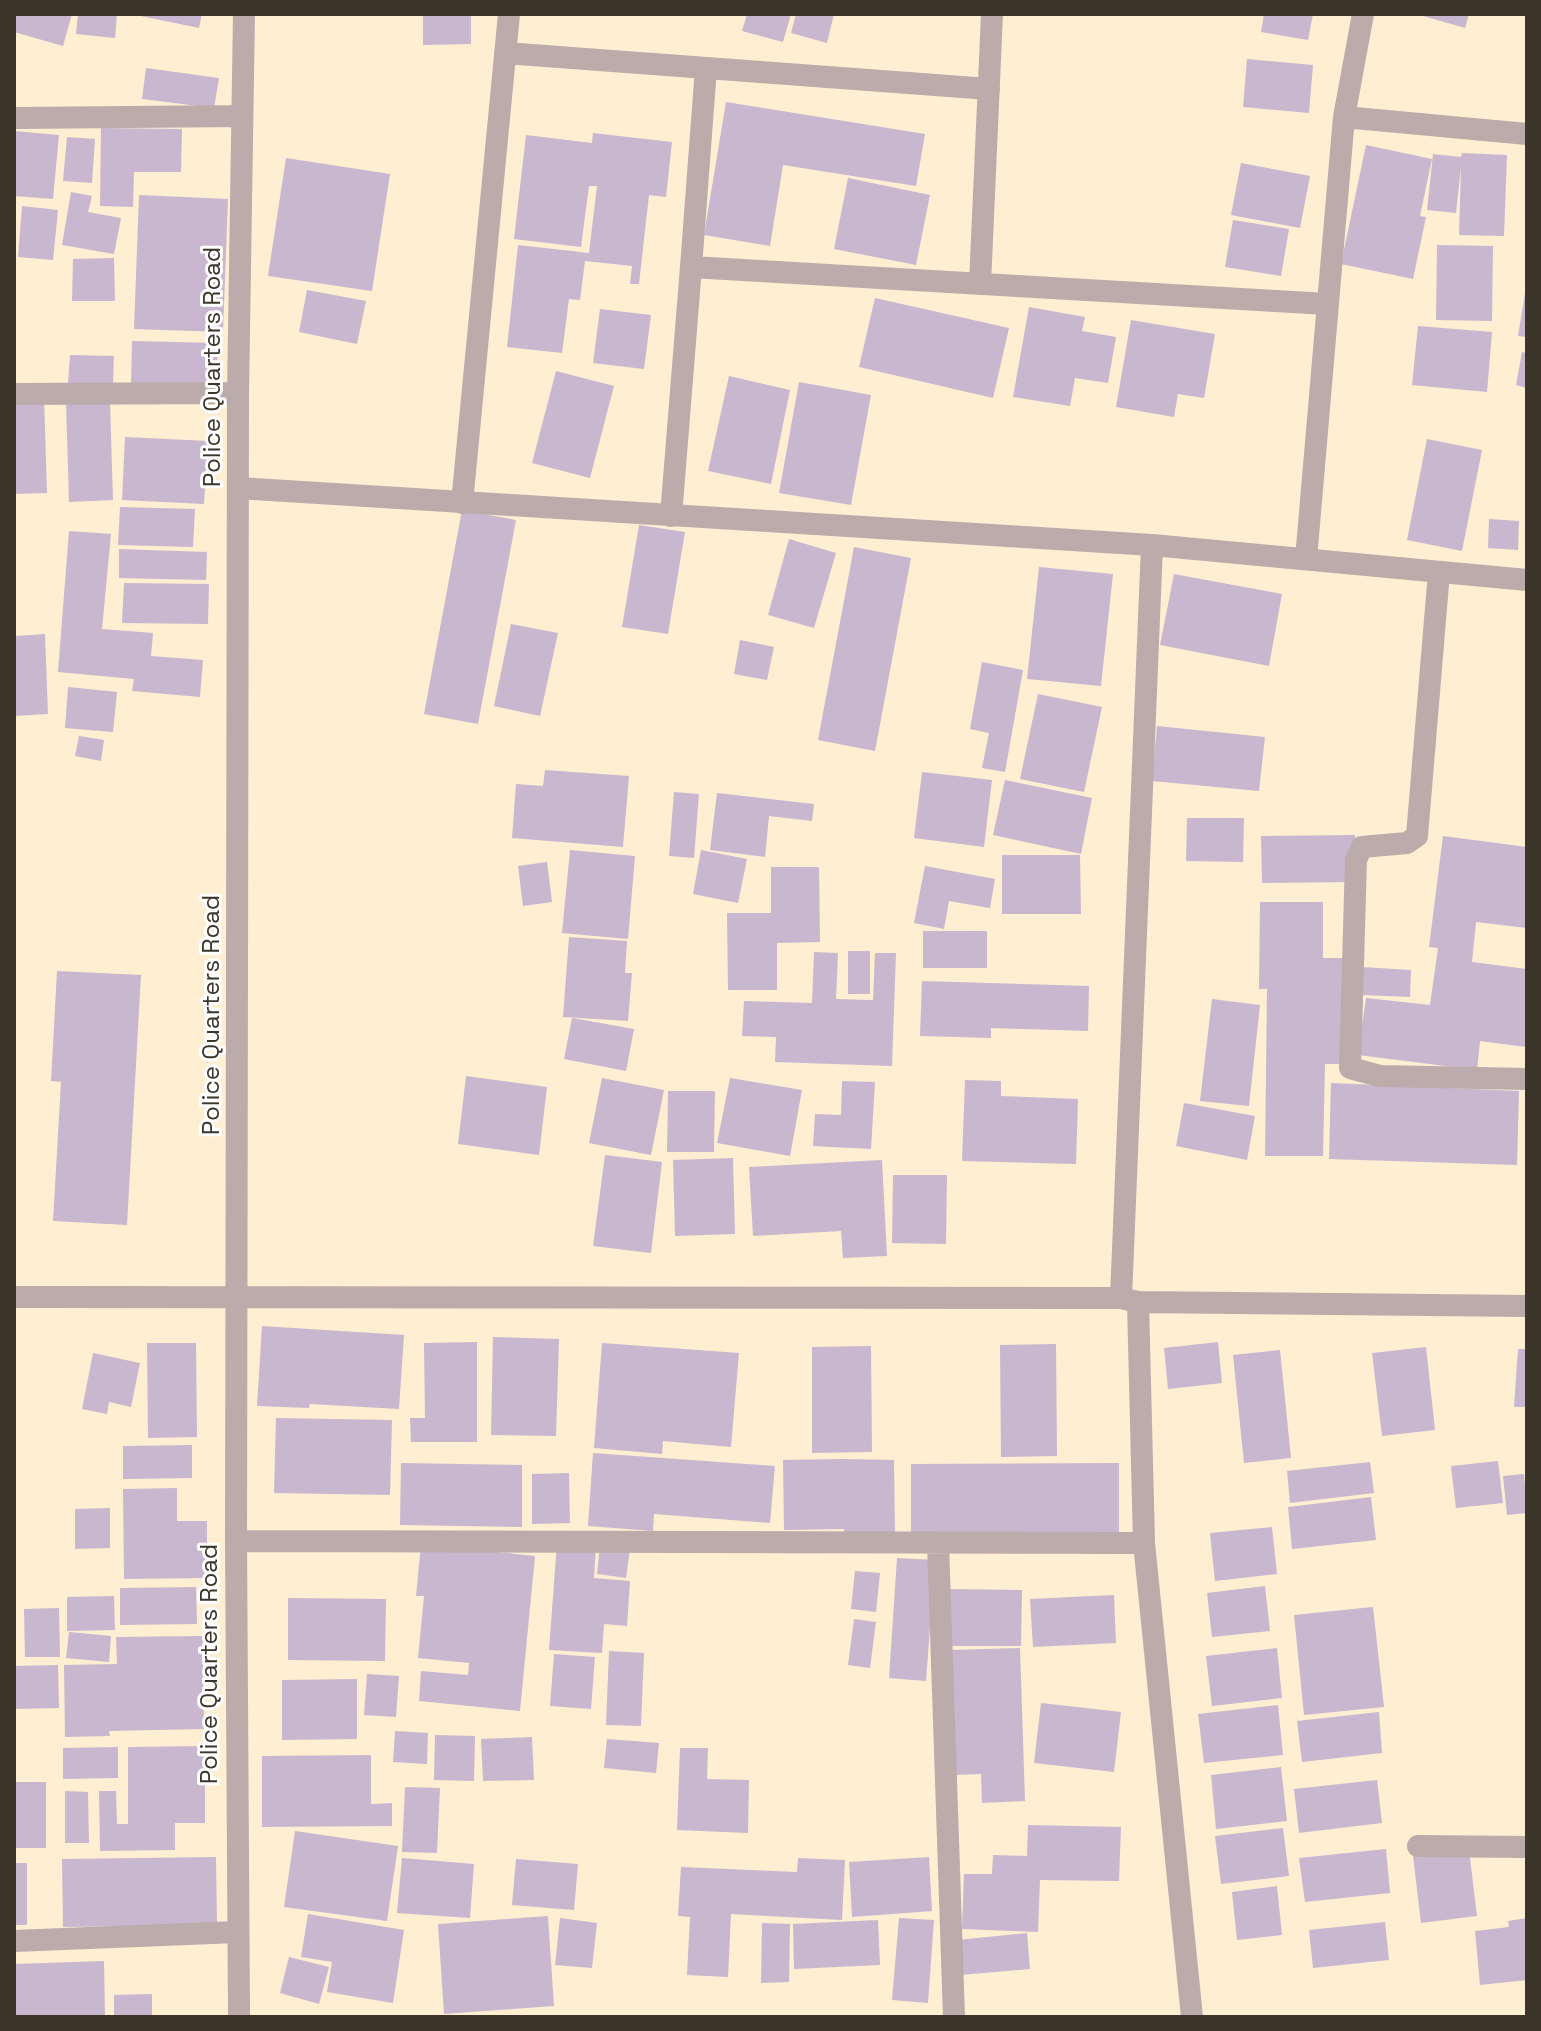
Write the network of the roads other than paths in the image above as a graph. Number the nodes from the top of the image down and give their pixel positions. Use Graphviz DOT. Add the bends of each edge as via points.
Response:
graph roads {
  1 [pos="244,14"];
  2 [pos="509,14"];
  3 [pos="992,14"];
  4 [pos="1363,14"];
  5 [pos="505,53"];
  6 [pos="706,68"];
  7 [pos="989,89"];
  8 [pos="242,116"];
  9 [pos="1344,117"];
  10 [pos="14,118"];
  11 [pos="1527,134"];
  12 [pos="691,267"];
  13 [pos="980,284"];
  14 [pos="1327,304"];
  15 [pos="238,393"];
  16 [pos="14,394"];
  17 [pos="238,488"];
  18 [pos="462,503"];
  19 [pos="671,516"];
  20 [pos="1152,545"];
  21 [pos="1306,559"];
  22 [pos="1439,572"];
  23 [pos="1527,580"];
  24 [pos="1527,1079"];
  25 [pos="14,1297"];
  26 [pos="237,1298"];
  27 [pos="1129,1300"];
  28 [pos="1527,1306"];
  29 [pos="236,1541"];
  30 [pos="1144,1543"];
  31 [pos="938,1544"];
  32 [pos="1418,1846"];
  33 [pos="1527,1847"];
  34 [pos="237,1932"];
  35 [pos="14,1941"];
  36 [pos="239,2017"];
  37 [pos="954,2017"];
  38 [pos="1182,2017"];
  39 [pos="1192,2017"];
  40 [pos="1202,2017"];
  1 -- 8 [label="street, Police Quarters Road"];
  2 -- 5 [label="street"];
  3 -- 7 [label="street"];
  4 -- 9 [label="street"];
  5 -- 6 [label="street"];
  5 -- 18 [label="street"];
  6 -- 7 [label="street"];
  6 -- 12 [label="street"];
  7 -- 13 [label="street"];
  8 -- 10 [label="street"];
  8 -- 15 [label="street, Police Quarters Road"];
  9 -- 11 [label="street"];
  9 -- 14 [label="street"];
  12 -- 13 [label="street"];
  12 -- 19 [label="street"];
  13 -- 14 [label="street"];
  14 -- 21 [label="street"];
  15 -- 16 [label="street"];
  15 -- 17 [label="street, Police Quarters Road"];
  17 -- 18 [label="street"];
  17 -- 26 [label="street, Police Quarters Road"];
  18 -- 19 [label="street"];
  19 -- 20 [label="street"];
  20 -- 21 [label="street"];
  20 -- 27 [label="street"];
  21 -- 22 [label="street"];
  22 -- 23 [label="street"];
  22 -- 24 [label="street" via="1417,836 1407,843 1362,847 1356,860 1350,1068 1380,1076"];
  25 -- 26 [label="street"];
  26 -- 27 [label="street"];
  26 -- 29 [label="street, Police Quarters Road"];
  27 -- 28 [label="street"];
  27 -- 30 [label="street"];
  29 -- 31 [label="street"];
  29 -- 34 [label="street, Police Quarters Road"];
  30 -- 31 [label="street"];
  30 -- 39 [label="street"];
  31 -- 37 [label="street"];
  32 -- 33 [label="street"];
  34 -- 35 [label="street"];
  34 -- 36 [label="street, Police Quarters Road"];
  38 -- 39 [label="street"];
  39 -- 40 [label="street"];
}
